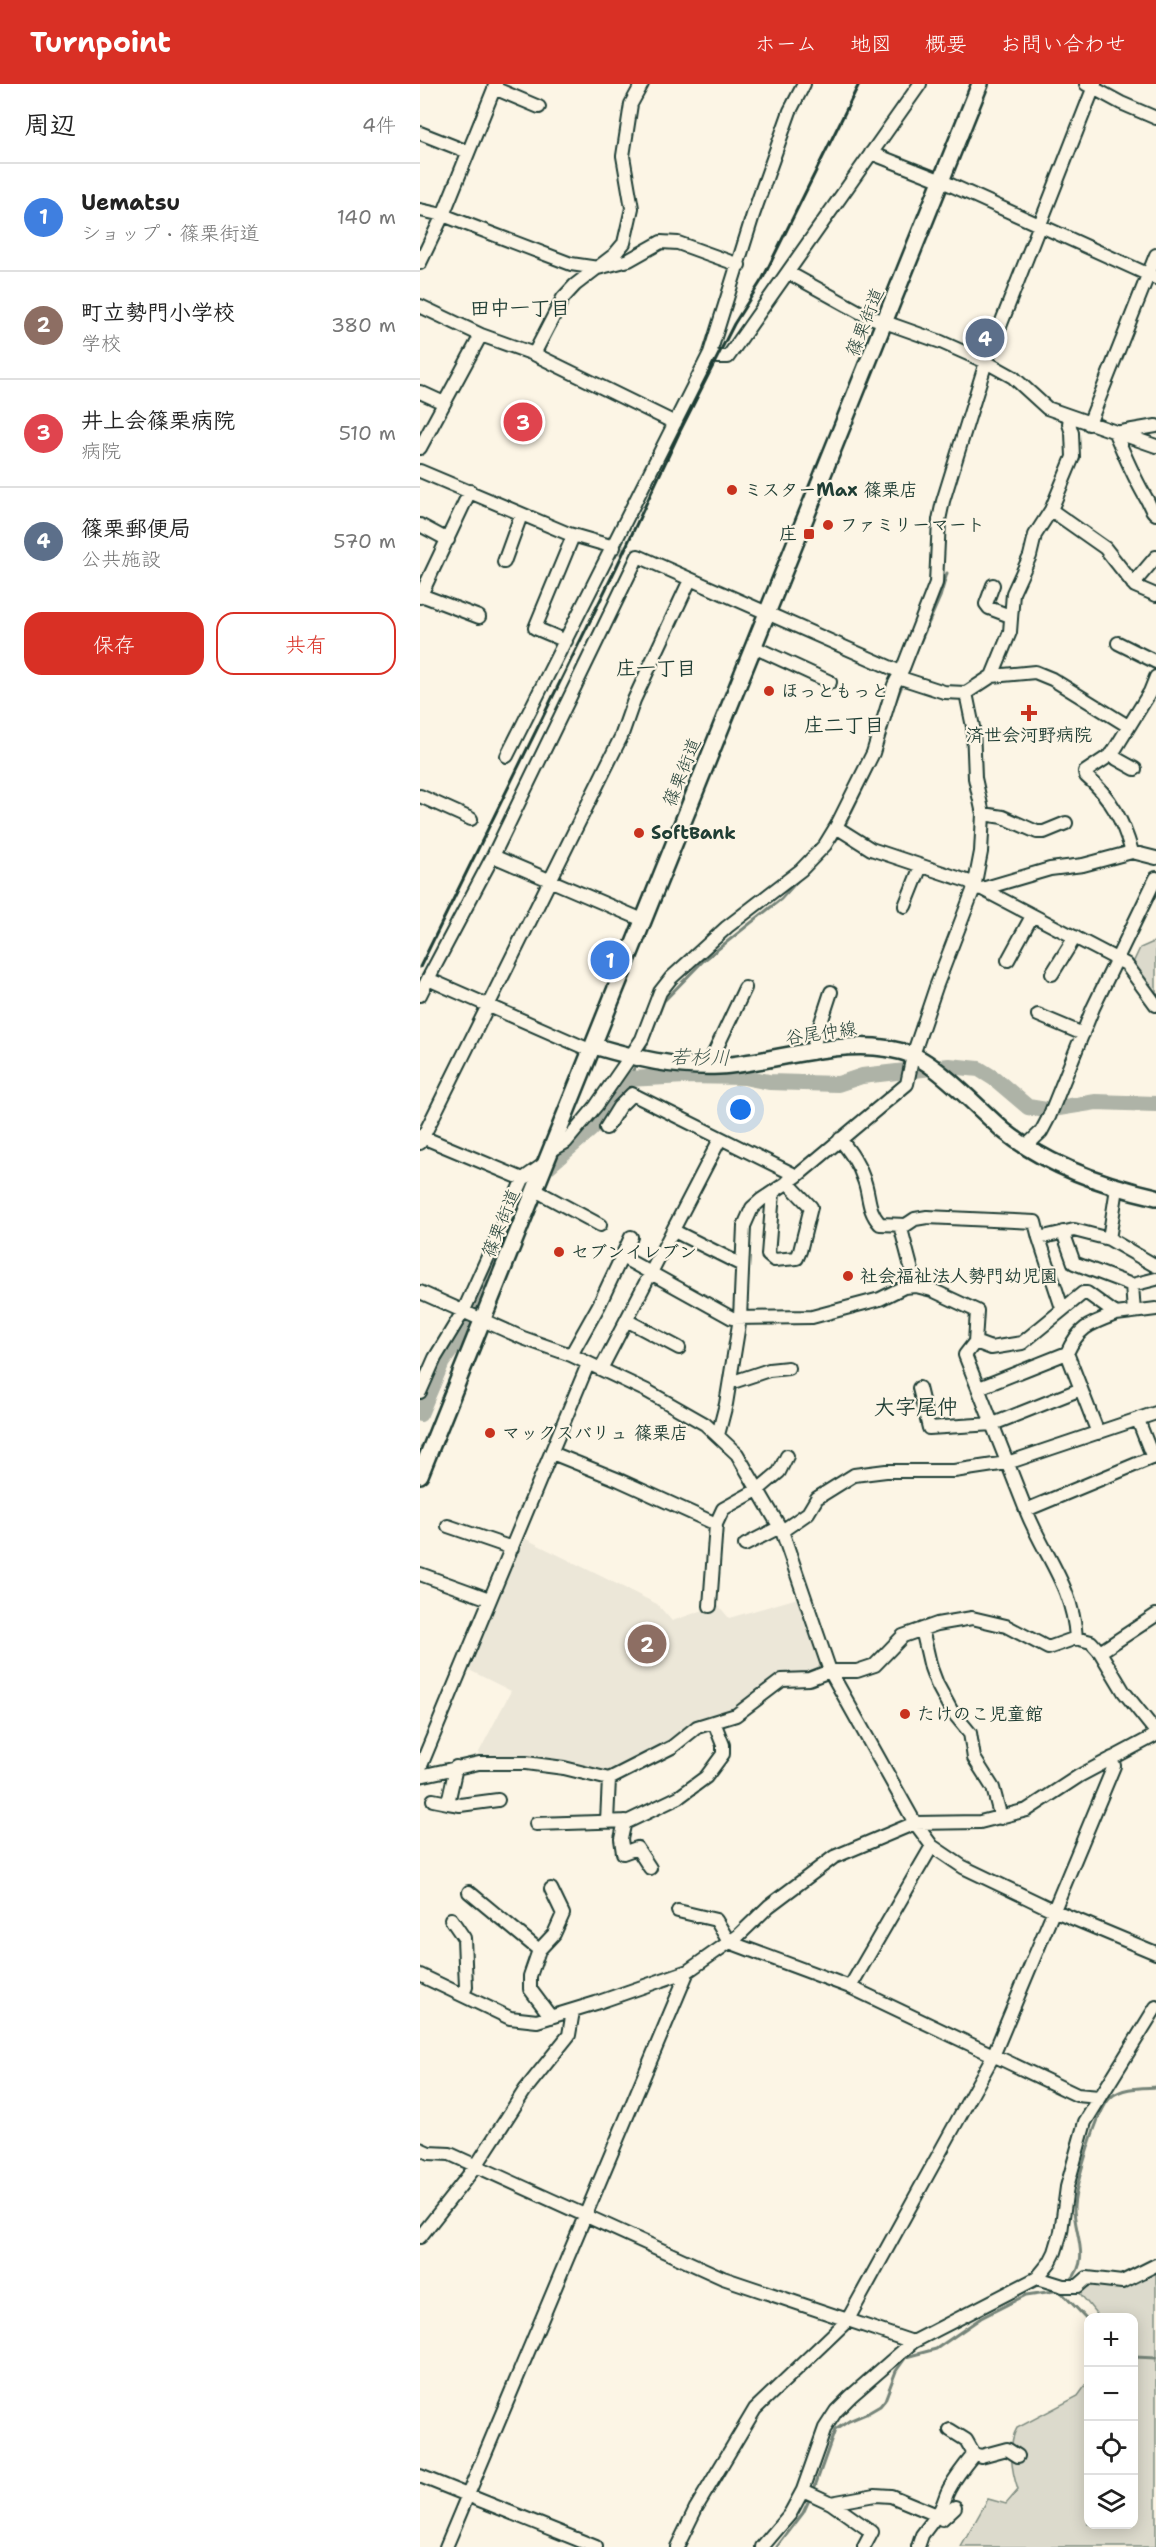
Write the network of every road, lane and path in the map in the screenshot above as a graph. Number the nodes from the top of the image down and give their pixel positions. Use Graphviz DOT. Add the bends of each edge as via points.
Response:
graph roads {
  1 [pos="642,84"];
  2 [pos="804,84"];
  3 [pos="920,84"];
  4 [pos="980,84"];
  5 [pos="495,86"];
  6 [pos="1091,86"];
  7 [pos="539,107"];
  8 [pos="1156,118"];
  9 [pos="420,133"];
  10 [pos="468,152"];
  11 [pos="872,153"];
  12 [pos="942,182"];
  13 [pos="420,210"];
  14 [pos="443,215"];
  15 [pos="1040,225"];
  16 [pos="1156,255"];
  17 [pos="420,263"];
  18 [pos="739,265"];
  19 [pos="598,268"];
  20 [pos="789,273"];
  21 [pos="1152,277"];
  22 [pos="420,306"];
  23 [pos="886,322"];
  24 [pos="481,335"];
  25 [pos="710,353"];
  26 [pos="534,354"];
  27 [pos="986,362"];
  28 [pos="420,392"];
  29 [pos="444,403"];
  30 [pos="1070,417"];
  31 [pos="675,423"];
  32 [pos="1089,424"];
  33 [pos="1156,426"];
  34 [pos="1115,433"];
  35 [pos="1156,446"];
  36 [pos="420,448"];
  37 [pos="420,471"];
  38 [pos="470,491"];
  39 [pos="1051,510"];
  40 [pos="521,514"];
  41 [pos="1156,514"];
  42 [pos="420,525"];
  43 [pos="573,536"];
  44 [pos="448,540"];
  45 [pos="614,547"];
  46 [pos="1156,557"];
  47 [pos="504,562"];
  48 [pos="690,580"];
  49 [pos="1133,584"];
  50 [pos="993,585"];
  51 [pos="1156,594"];
  52 [pos="421,596"];
  53 [pos="768,615"];
  54 [pos="1010,616"];
  55 [pos="479,618"];
  56 [pos="566,641"];
  57 [pos="1118,643"];
  58 [pos="754,647"];
  59 [pos="1156,662"];
  60 [pos="900,674"];
  61 [pos="992,676"];
  62 [pos="1156,677"];
  63 [pos="830,682"];
  64 [pos="966,693"];
  65 [pos="1153,694"];
  66 [pos="1128,726"];
  67 [pos="1112,754"];
  68 [pos="507,756"];
  69 [pos="1135,769"];
  70 [pos="420,796"];
  71 [pos="983,814"];
  72 [pos="471,819"];
  73 [pos="1066,824"];
  74 [pos="836,827"];
  75 [pos="1132,852"];
  76 [pos="493,856"];
  77 [pos="1156,858"];
  78 [pos="921,866"];
  79 [pos="1156,878"];
  80 [pos="550,880"];
  81 [pos="978,888"];
  82 [pos="905,906"];
  83 [pos="1032,916"];
  84 [pos="643,920"];
  85 [pos="1075,937"];
  86 [pos="1118,959"];
  87 [pos="1008,960"];
  88 [pos="1052,974"];
  89 [pos="428,979"];
  90 [pos="745,988"];
  91 [pos="831,992"];
  92 [pos="420,994"];
  93 [pos="1156,1005"];
  94 [pos="489,1007"];
  95 [pos="1038,1015"];
  96 [pos="1083,1034"];
  97 [pos="593,1048"];
  98 [pos="810,1053"];
  99 [pos="630,1057"];
  100 [pos="917,1060"];
  101 [pos="708,1066"];
  102 [pos="596,1106"];
  103 [pos="614,1116"];
  104 [pos="606,1128"];
  105 [pos="421,1139"];
  106 [pos="840,1139"];
  107 [pos="718,1143"];
  108 [pos="1025,1147"];
  109 [pos="548,1160"];
  110 [pos="792,1179"];
  111 [pos="532,1186"];
  112 [pos="1117,1188"];
  113 [pos="773,1193"];
  114 [pos="1156,1197"];
  115 [pos="600,1225"];
  116 [pos="900,1225"];
  117 [pos="674,1231"];
  118 [pos="1063,1232"];
  119 [pos="631,1236"];
  120 [pos="1039,1238"];
  121 [pos="1109,1239"];
  122 [pos="622,1257"];
  123 [pos="742,1265"];
  124 [pos="1156,1266"];
  125 [pos="652,1274"];
  126 [pos="1156,1279"];
  127 [pos="1132,1285"];
  128 [pos="916,1286"];
  129 [pos="420,1292"];
  130 [pos="1062,1308"];
  131 [pos="1156,1309"];
  132 [pos="1134,1312"];
  133 [pos="474,1314"];
  134 [pos="1116,1314"];
  135 [pos="740,1318"];
  136 [pos="628,1321"];
  137 [pos="975,1342"];
  138 [pos="679,1348"];
  139 [pos="1067,1353"];
  140 [pos="571,1355"];
  141 [pos="588,1364"];
  142 [pos="788,1368"];
  143 [pos="601,1369"];
  144 [pos="730,1381"];
  145 [pos="919,1388"];
  146 [pos="979,1388"];
  147 [pos="1081,1389"];
  148 [pos="420,1392"];
  149 [pos="1156,1413"];
  150 [pos="1138,1420"];
  151 [pos="993,1424"];
  152 [pos="1098,1433"];
  153 [pos="718,1435"];
  154 [pos="552,1453"];
  155 [pos="787,1456"];
  156 [pos="1154,1457"];
  157 [pos="1007,1463"];
  158 [pos="420,1475"];
  159 [pos="759,1489"];
  160 [pos="1026,1510"];
  161 [pos="716,1524"];
  162 [pos="447,1526"];
  163 [pos="781,1529"];
  164 [pos="745,1545"];
  165 [pos="512,1548"];
  166 [pos="420,1574"];
  167 [pos="489,1599"];
  168 [pos="710,1606"];
  169 [pos="1156,1615"];
  170 [pos="922,1629"];
  171 [pos="1076,1638"];
  172 [pos="1100,1652"];
  173 [pos="830,1671"];
  174 [pos="714,1722"];
  175 [pos="1156,1734"];
  176 [pos="1112,1758"];
  177 [pos="456,1767"];
  178 [pos="420,1768"];
  179 [pos="420,1776"];
  180 [pos="609,1779"];
  181 [pos="433,1800"];
  182 [pos="498,1800"];
  183 [pos="448,1803"];
  184 [pos="1001,1818"];
  185 [pos="607,1821"];
  186 [pos="625,1821"];
  187 [pos="915,1823"];
  188 [pos="536,1824"];
  189 [pos="932,1846"];
  190 [pos="650,1868"];
  191 [pos="550,1889"];
  192 [pos="469,1892"];
  193 [pos="1053,1910"];
  194 [pos="678,1911"];
  195 [pos="451,1919"];
  196 [pos="729,1942"];
  197 [pos="539,1950"];
  198 [pos="1156,1953"];
  199 [pos="688,1971"];
  200 [pos="420,1975"];
  201 [pos="850,1987"];
  202 [pos="462,1995"];
  203 [pos="1156,2007"];
  204 [pos="573,2011"];
  205 [pos="551,2017"];
  206 [pos="993,2056"];
  207 [pos="1099,2097"];
  208 [pos="420,2149"];
  209 [pos="476,2166"];
  210 [pos="584,2215"];
  211 [pos="420,2237"];
  212 [pos="1156,2265"];
  213 [pos="1037,2278"];
  214 [pos="847,2321"];
  215 [pos="913,2342"];
  216 [pos="950,2430"];
  217 [pos="974,2454"];
  218 [pos="1018,2456"];
  219 [pos="420,2476"];
  220 [pos="809,2493"];
  221 [pos="468,2494"];
  222 [pos="831,2503"];
  223 [pos="955,2507"];
  224 [pos="936,2515"];
  225 [pos="446,2547"];
  226 [pos="596,2547"];
  227 [pos="677,2547"];
  228 [pos="762,2547"];
  229 [pos="864,2547"];
  230 [pos="918,2547"];
  1 -- 19 [label="street" via="631,104 623,156 632,208 624,243"];
  2 -- 18 [label="street" via="790,111"];
  3 -- 11 [label="street"];
  4 -- 12 [label="main road, 篠栗街道"];
  5 -- 7 [label="street"];
  5 -- 10 [label="street"];
  6 -- 8 [label="street"];
  6 -- 15 [label="street"];
  9 -- 10 [label="street"];
  10 -- 14 [label="street"];
  11 -- 12 [label="street"];
  11 -- 20 [label="street"];
  12 -- 15 [label="street"];
  12 -- 23 [label="main road, 篠栗街道"];
  13 -- 14 [label="street"];
  14 -- 17 [label="street"];
  14 -- 19 [label="street" via="571,264"];
  15 -- 21 [label="street"];
  15 -- 27 [label="street"];
  16 -- 21 [label="street"];
  18 -- 19 [label="street" via="678,243 661,242 629,260"];
  18 -- 25 [label="street"];
  19 -- 26 [label="street" via="563,298"];
  20 -- 23 [label="street"];
  20 -- 25 [label="street" via="728,357"];
  21 -- 32 [label="street"];
  22 -- 24 [label="street"];
  23 -- 27 [label="street"];
  23 -- 53 [label="main road, 篠栗街道"];
  24 -- 26 [label="street"];
  24 -- 29 [label="street"];
  25 -- 31 [label="street"];
  26 -- 31 [label="street"];
  27 -- 30 [label="street" via="1013,376 1047,408"];
  27 -- 60 [label="street" via="943,501 936,583"];
  28 -- 29 [label="street"];
  29 -- 36 [label="street"];
  30 -- 32 [label="street"];
  30 -- 39 [label="street" via="1073,457"];
  31 -- 45 [label="street"];
  32 -- 34 [label="street"];
  33 -- 34 [label="street"];
  34 -- 35 [label="street"];
  34 -- 41 [label="street" via="1136,482"];
  37 -- 38 [label="street"];
  38 -- 40 [label="street"];
  38 -- 44 [label="street"];
  39 -- 49 [label="street" via="1105,548"];
  39 -- 54 [label="street" via="1035,536 1013,593"];
  40 -- 43 [label="street"];
  40 -- 47 [label="street"];
  42 -- 44 [label="street"];
  43 -- 45 [label="street"];
  43 -- 56 [label="street" via="535,628"];
  44 -- 52 [label="street"];
  45 -- 56 [label="street"];
  46 -- 49 [label="street"];
  48 -- 53 [label="street"];
  48 -- 76 [label="street" via="638,556"];
  48 -- 80 [label="street" via="621,737"];
  49 -- 51 [label="street"];
  50 -- 54 [label="street" via="986,604"];
  52 -- 55 [label="street"];
  53 -- 58 [label="main road, 篠栗街道"];
  53 -- 60 [label="street"];
  54 -- 61 [label="street" via="1010,632"];
  56 -- 68 [label="street"];
  57 -- 59 [label="street"];
  58 -- 63 [label="street"];
  58 -- 84 [label="main road, 篠栗街道"];
  60 -- 64 [label="street" via="904,679 944,692"];
  60 -- 74 [label="street" via="873,753"];
  61 -- 64 [label="street"];
  61 -- 66 [label="street" via="1035,672"];
  62 -- 65 [label="street"];
  64 -- 71 [label="street"];
  65 -- 66 [label="street"];
  66 -- 67 [label="street"];
  67 -- 69 [label="street"];
  67 -- 75 [label="street" via="1085,772 1119,815"];
  70 -- 72 [label="street"];
  71 -- 73 [label="street" via="1037,832"];
  71 -- 81 [label="street"];
  74 -- 78 [label="street" via="871,849"];
  74 -- 99 [label="street" via="801,870 727,927 671,978 660,992 642,1039"];
  75 -- 77 [label="street"];
  75 -- 81 [label="street"];
  76 -- 80 [label="street"];
  76 -- 89 [label="street"];
  78 -- 81 [label="street"];
  78 -- 82 [label="street"];
  79 -- 86 [label="street"];
  80 -- 84 [label="street"];
  80 -- 94 [label="street"];
  81 -- 83 [label="street"];
  81 -- 100 [label="street" via="936,987"];
  83 -- 85 [label="street"];
  83 -- 87 [label="street"];
  84 -- 97 [label="main road, 篠栗街道"];
  85 -- 86 [label="street"];
  85 -- 88 [label="street"];
  86 -- 93 [label="street"];
  86 -- 96 [label="street"];
  89 -- 92 [label="street"];
  89 -- 94 [label="street"];
  90 -- 101 [label="street"];
  91 -- 98 [label="street"];
  94 -- 97 [label="street"];
  94 -- 105 [label="street"];
  95 -- 96 [label="street"];
  96 -- 108 [label="street" via="1049,1117 1041,1132"];
  97 -- 99 [label="main road, 谷尾仲線"];
  97 -- 109 [label="main road, 篠栗街道"];
  98 -- 100 [label="main road, 谷尾仲線" via="872,1046"];
  98 -- 101 [label="main road, 谷尾仲線"];
  99 -- 101 [label="main road, 谷尾仲線" via="655,1063"];
  99 -- 102 [label="street"];
  100 -- 106 [label="street" via="907,1084"];
  100 -- 108 [label="main road, 谷尾仲線" via="938,1072"];
  102 -- 103 [label="street"];
  102 -- 109 [label="street"];
  103 -- 104 [label="street"];
  103 -- 110 [label="street" via="632,1094"];
  105 -- 111 [label="street"];
  106 -- 110 [label="street"];
  106 -- 116 [label="street" via="865,1182 872,1215 880,1224"];
  107 -- 117 [label="street"];
  108 -- 112 [label="main road, 谷尾仲線"];
  109 -- 111 [label="main road, 篠栗街道"];
  110 -- 113 [label="street"];
  110 -- 113 [label="street" via="811,1207 797,1258 774,1260 768,1255"];
  111 -- 115 [label="street"];
  111 -- 133 [label="main road, 篠栗街道"];
  111 -- 133 [label="street"];
  112 -- 114 [label="main road, 谷尾仲線"];
  112 -- 121 [label="street"];
  113 -- 123 [label="street" via="747,1216"];
  116 -- 120 [label="street" via="927,1217 1035,1222"];
  116 -- 128 [label="street"];
  117 -- 123 [label="street"];
  117 -- 125 [label="street"];
  118 -- 120 [label="street"];
  118 -- 121 [label="street" via="1074,1230"];
  118 -- 127 [label="street" via="1074,1263"];
  119 -- 122 [label="street"];
  120 -- 130 [label="street"];
  121 -- 124 [label="street"];
  122 -- 125 [label="street"];
  122 -- 140 [label="street"];
  123 -- 135 [label="street"];
  125 -- 135 [label="street" via="732,1318"];
  125 -- 136 [label="street"];
  126 -- 127 [label="street"];
  127 -- 132 [label="street"];
  128 -- 135 [label="street" via="812,1317"];
  128 -- 137 [label="street" via="977,1311"];
  129 -- 133 [label="street"];
  130 -- 134 [label="street" via="1087,1293"];
  130 -- 137 [label="street" via="1022,1343 992,1348"];
  131 -- 132 [label="street"];
  132 -- 134 [label="street"];
  133 -- 140 [label="street"];
  133 -- 148 [label="street" via="435,1358"];
  133 -- 158 [label="main road, 篠栗街道"];
  134 -- 139 [label="street" via="1089,1323"];
  135 -- 144 [label="street"];
  136 -- 138 [label="street"];
  136 -- 143 [label="street"];
  137 -- 146 [label="street" via="965,1355"];
  139 -- 146 [label="street"];
  139 -- 147 [label="street"];
  140 -- 141 [label="street"];
  141 -- 143 [label="street"];
  141 -- 154 [label="street"];
  142 -- 144 [label="street"];
  143 -- 153 [label="street" via="647,1391"];
  144 -- 153 [label="street"];
  145 -- 151 [label="street" via="929,1428"];
  146 -- 151 [label="street"];
  147 -- 151 [label="street"];
  147 -- 152 [label="street"];
  149 -- 150 [label="street"];
  150 -- 152 [label="street"];
  150 -- 156 [label="street"];
  151 -- 157 [label="street"];
  152 -- 157 [label="street"];
  153 -- 159 [label="street" via="737,1454"];
  154 -- 161 [label="street"];
  154 -- 165 [label="street"];
  155 -- 159 [label="street" via="779,1472"];
  156 -- 160 [label="street"];
  157 -- 160 [label="street"];
  157 -- 163 [label="street" via="954,1471 854,1475 817,1498 808,1513"];
  159 -- 161 [label="street" via="723,1509"];
  159 -- 163 [label="street"];
  160 -- 171 [label="street" via="1036,1537 1055,1564 1072,1607"];
  161 -- 168 [label="street"];
  162 -- 165 [label="street"];
  163 -- 164 [label="street"];
  163 -- 173 [label="street"];
  165 -- 167 [label="street"];
  166 -- 167 [label="street"];
  167 -- 178 [label="street"];
  169 -- 172 [label="street"];
  170 -- 171 [label="street" via="972,1618 1006,1626 1048,1648"];
  170 -- 173 [label="street" via="903,1636 875,1665 857,1671"];
  170 -- 184 [label="street" via="937,1684 970,1733 974,1758 993,1788"];
  171 -- 172 [label="street" via="1091,1642"];
  172 -- 175 [label="street"];
  173 -- 174 [label="street" via="809,1678 782,1680 736,1715"];
  173 -- 187 [label="street"];
  174 -- 180 [label="street" via="697,1727 672,1747"];
  174 -- 186 [label="street" via="723,1754 706,1778 679,1797"];
  175 -- 176 [label="street"];
  176 -- 184 [label="street" via="1027,1810"];
  176 -- 193 [label="street" via="1114,1766"];
  177 -- 179 [label="street"];
  177 -- 180 [label="street" via="526,1763"];
  177 -- 183 [label="street"];
  180 -- 185 [label="street"];
  181 -- 183 [label="street"];
  182 -- 183 [label="street"];
  184 -- 187 [label="street"];
  185 -- 186 [label="street"];
  185 -- 188 [label="street"];
  186 -- 190 [label="street" via="623,1853 637,1848"];
  187 -- 189 [label="street"];
  187 -- 196 [label="street" via="834,1857"];
  189 -- 193 [label="street" via="963,1867"];
  189 -- 201 [label="street"];
  191 -- 197 [label="street" via="563,1914 555,1934"];
  192 -- 197 [label="street"];
  193 -- 198 [label="street"];
  193 -- 206 [label="street"];
  194 -- 196 [label="street" via="716,1920"];
  195 -- 202 [label="street" via="464,1938 466,1987"];
  196 -- 199 [label="street"];
  196 -- 201 [label="street"];
  197 -- 205 [label="street" via="530,1989"];
  199 -- 204 [label="street"];
  199 -- 210 [label="street"];
  200 -- 202 [label="street"];
  201 -- 206 [label="street"];
  202 -- 205 [label="street" via="510,2018 537,2021"];
  203 -- 207 [label="street"];
  204 -- 205 [label="street"];
  204 -- 209 [label="street" via="568,2035 525,2090"];
  206 -- 207 [label="street" via="1077,2095"];
  206 -- 214 [label="street"];
  207 -- 213 [label="street" via="1078,2143 1055,2252"];
  208 -- 209 [label="street" via="450,2154"];
  209 -- 210 [label="street"];
  209 -- 211 [label="street"];
  210 -- 214 [label="street" via="723,2278"];
  210 -- 221 [label="street"];
  212 -- 213 [label="street" via="1122,2282 1087,2278 1078,2286 1063,2286"];
  213 -- 215 [label="street"];
  214 -- 215 [label="street"];
  214 -- 227 [label="street" via="755,2409"];
  215 -- 220 [label="street" via="836,2411 817,2447"];
  216 -- 217 [label="street" via="966,2440"];
  217 -- 218 [label="street" via="981,2456 1007,2449"];
  217 -- 224 [label="street"];
  219 -- 221 [label="street"];
  220 -- 222 [label="street"];
  220 -- 228 [label="street"];
  221 -- 225 [label="street"];
  221 -- 226 [label="street"];
  222 -- 224 [label="street" via="891,2496"];
  222 -- 229 [label="street" via="872,2532"];
  223 -- 224 [label="street" via="942,2519"];
  224 -- 230 [label="street"];
}
